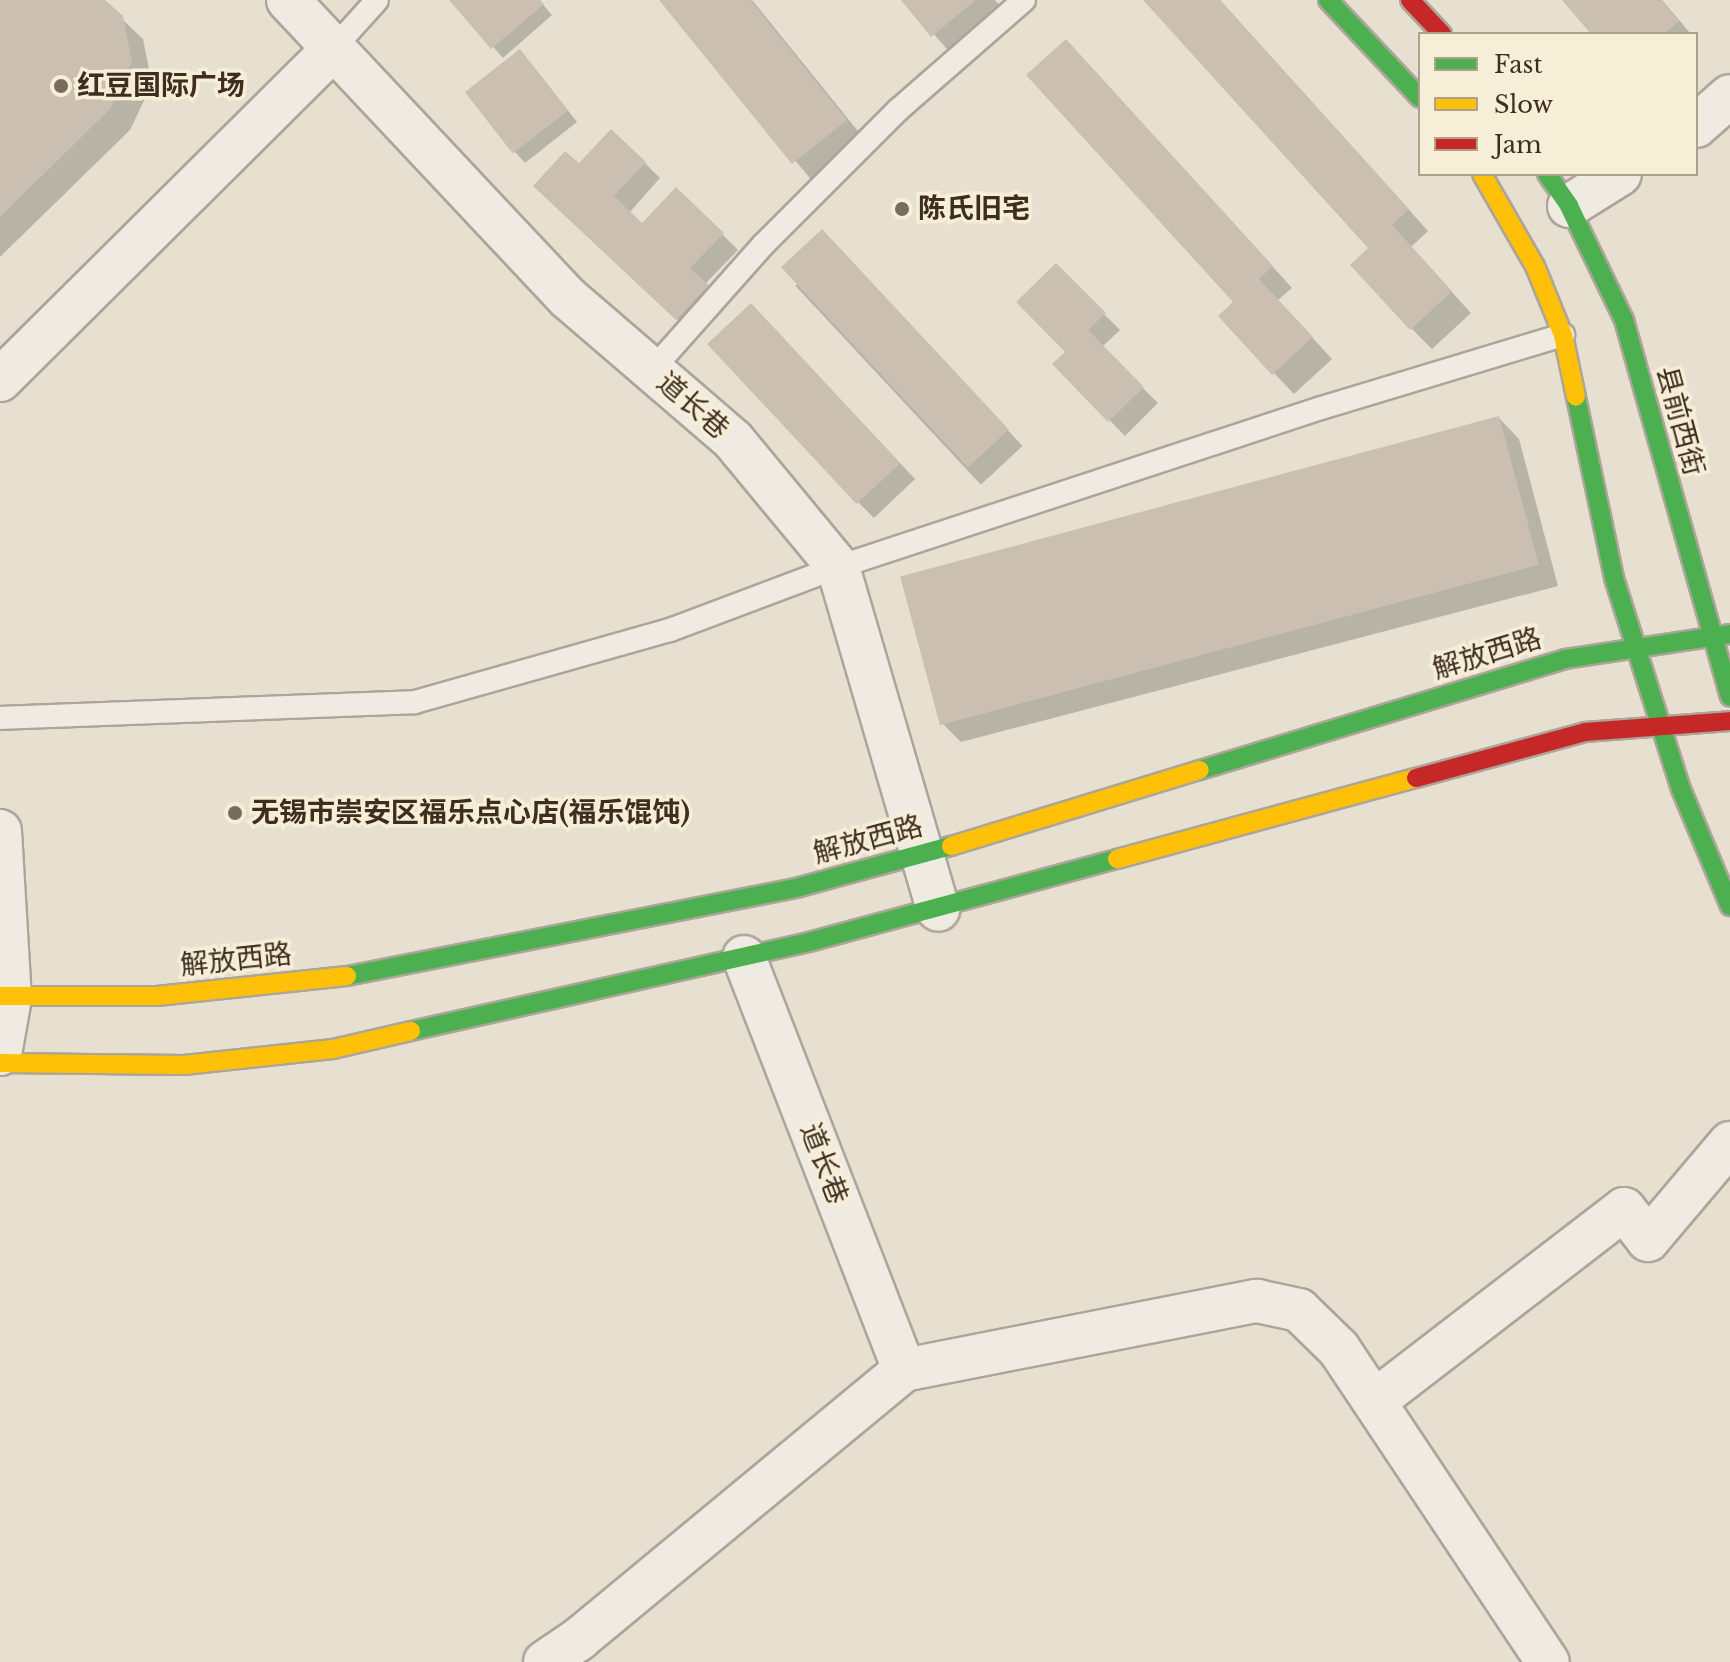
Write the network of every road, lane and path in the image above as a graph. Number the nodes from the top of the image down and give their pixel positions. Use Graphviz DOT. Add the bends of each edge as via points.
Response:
graph roads {
  1 [pos="288,0"];
  2 [pos="377,0"];
  3 [pos="1024,0"];
  4 [pos="1328,0"];
  5 [pos="1410,0"];
  6 [pos="1440,32"];
  7 [pos="334,48"];
  8 [pos="1418,96"];
  9 [pos="1730,96"];
  10 [pos="1698,124"];
  11 [pos="1483,176"];
  12 [pos="1612,176"];
  13 [pos="1558,190"];
  14 [pos="1563,335"];
  15 [pos="652,370"];
  16 [pos="0,380"];
  17 [pos="838,567"];
  18 [pos="1721,636"];
  19 [pos="1636,649"];
  20 [pos="1730,696"];
  21 [pos="0,718"];
  22 [pos="1730,721"];
  23 [pos="1661,727"];
  24 [pos="0,831"];
  25 [pos="922,855"];
  26 [pos="1730,906"];
  27 [pos="938,910"];
  28 [pos="744,957"];
  29 [pos="5,997"];
  30 [pos="0,1054"];
  31 [pos="0,1063"];
  32 [pos="1730,1143"];
  33 [pos="904,1370"];
  34 [pos="1376,1400"];
  35 [pos="545,1662"];
  36 [pos="1548,1662"];
  1 -- 7 [label="street, 道长巷"];
  2 -- 7 [label="lane"];
  3 -- 15 [label="lane" via="898,110 764,244"];
  4 -- 8 [label="main road"];
  5 -- 6 [label="main road"];
  7 -- 15 [label="street, 道长巷" via="568,298"];
  7 -- 16 [label="street"];
  9 -- 10 [label="street"];
  11 -- 14 [label="main road" via="1535,266"];
  12 -- 13 [label="street"];
  13 -- 18 [label="main road, 县前西街" via="1624,320"];
  14 -- 17 [label="lane" via="1321,408"];
  14 -- 19 [label="main road" via="1614,578"];
  15 -- 17 [label="street, 道长巷" via="733,440"];
  17 -- 21 [label="lane" via="670,630 415,702"];
  17 -- 25 [label="street, 道长巷"];
  18 -- 19 [label="main road, 解放西路"];
  18 -- 20 [label="main road, 县前西街"];
  19 -- 23 [label="main road"];
  19 -- 25 [label="main road, 解放西路" via="1565,659"];
  22 -- 23 [label="main road"];
  23 -- 26 [label="main road"];
  23 -- 27 [label="main road" via="1585,732"];
  24 -- 29 [label="street"];
  25 -- 27 [label="street, 道长巷"];
  25 -- 29 [label="main road, 解放西路" via="796,888 333,979 157,996"];
  27 -- 28 [label="main road"];
  28 -- 31 [label="main road" via="333,1049 184,1065"];
  28 -- 33 [label="street, 道长巷"];
  29 -- 30 [label="street"];
  32 -- 34 [label="street" via="1648,1240 1624,1209"];
  33 -- 34 [label="street" via="1257,1301 1299,1310 1339,1349"];
  33 -- 35 [label="street"];
  34 -- 36 [label="street"];
}
